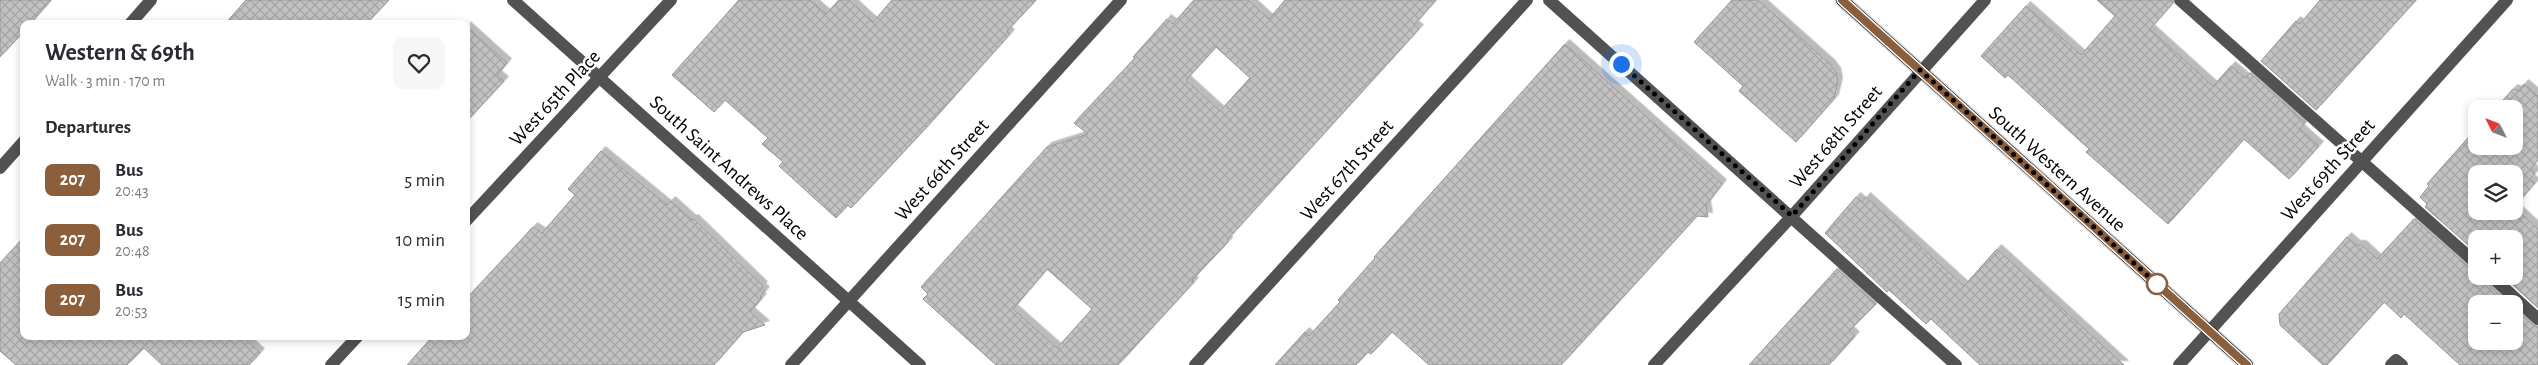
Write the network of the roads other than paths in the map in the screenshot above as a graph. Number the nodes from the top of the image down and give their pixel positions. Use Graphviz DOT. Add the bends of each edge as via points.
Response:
graph roads {
  1 [pos="151,0"];
  2 [pos="512,0"];
  3 [pos="671,0"];
  4 [pos="1121,0"];
  5 [pos="1527,0"];
  6 [pos="1549,0"];
  7 [pos="1842,0"];
  8 [pos="1985,0"];
  9 [pos="2180,0"];
  10 [pos="2506,0"];
  11 [pos="134,20"];
  12 [pos="1920,70"];
  13 [pos="600,78"];
  14 [pos="20,146"];
  15 [pos="2362,160"];
  16 [pos="0,168"];
  17 [pos="1792,216"];
  18 [pos="470,217"];
  19 [pos="2468,256"];
  20 [pos="2501,285"];
  21 [pos="849,300"];
  22 [pos="2538,319"];
  23 [pos="2209,331"];
  24 [pos="354,340"];
  25 [pos="331,365"];
  26 [pos="790,365"];
  27 [pos="920,365"];
  28 [pos="1195,365"];
  29 [pos="1654,365"];
  30 [pos="1956,365"];
  31 [pos="2179,365"];
  32 [pos="2247,365"];
  33 [pos="2392,365"];
  34 [pos="2402,365"];
  1 -- 11 [label="street"];
  2 -- 13 [label="street, South Saint Andrews Place"];
  3 -- 13 [label="street, West 65th Place"];
  4 -- 21 [label="street, West 66th Street"];
  5 -- 28 [label="street, West 67th Street"];
  6 -- 17 [label="street"];
  7 -- 12 [label="main road, South Western Avenue"];
  8 -- 12 [label="street, West 68th Street"];
  9 -- 15 [label="street"];
  10 -- 15 [label="street, West 69th Street"];
  12 -- 17 [label="street, West 68th Street"];
  12 -- 23 [label="main road, South Western Avenue"];
  13 -- 18 [label="street, West 65th Place"];
  13 -- 21 [label="street, South Saint Andrews Place"];
  14 -- 16 [label="street"];
  15 -- 19 [label="street"];
  15 -- 23 [label="street, West 69th Street"];
  17 -- 29 [label="street, West 68th Street"];
  17 -- 30 [label="street"];
  20 -- 22 [label="street"];
  21 -- 26 [label="street, West 66th Street"];
  21 -- 27 [label="street, South Saint Andrews Place"];
  23 -- 31 [label="street, West 69th Street"];
  23 -- 32 [label="main road, South Western Avenue"];
  24 -- 25 [label="street"];
  33 -- 34 [label="street" via="2396,360"];
}
